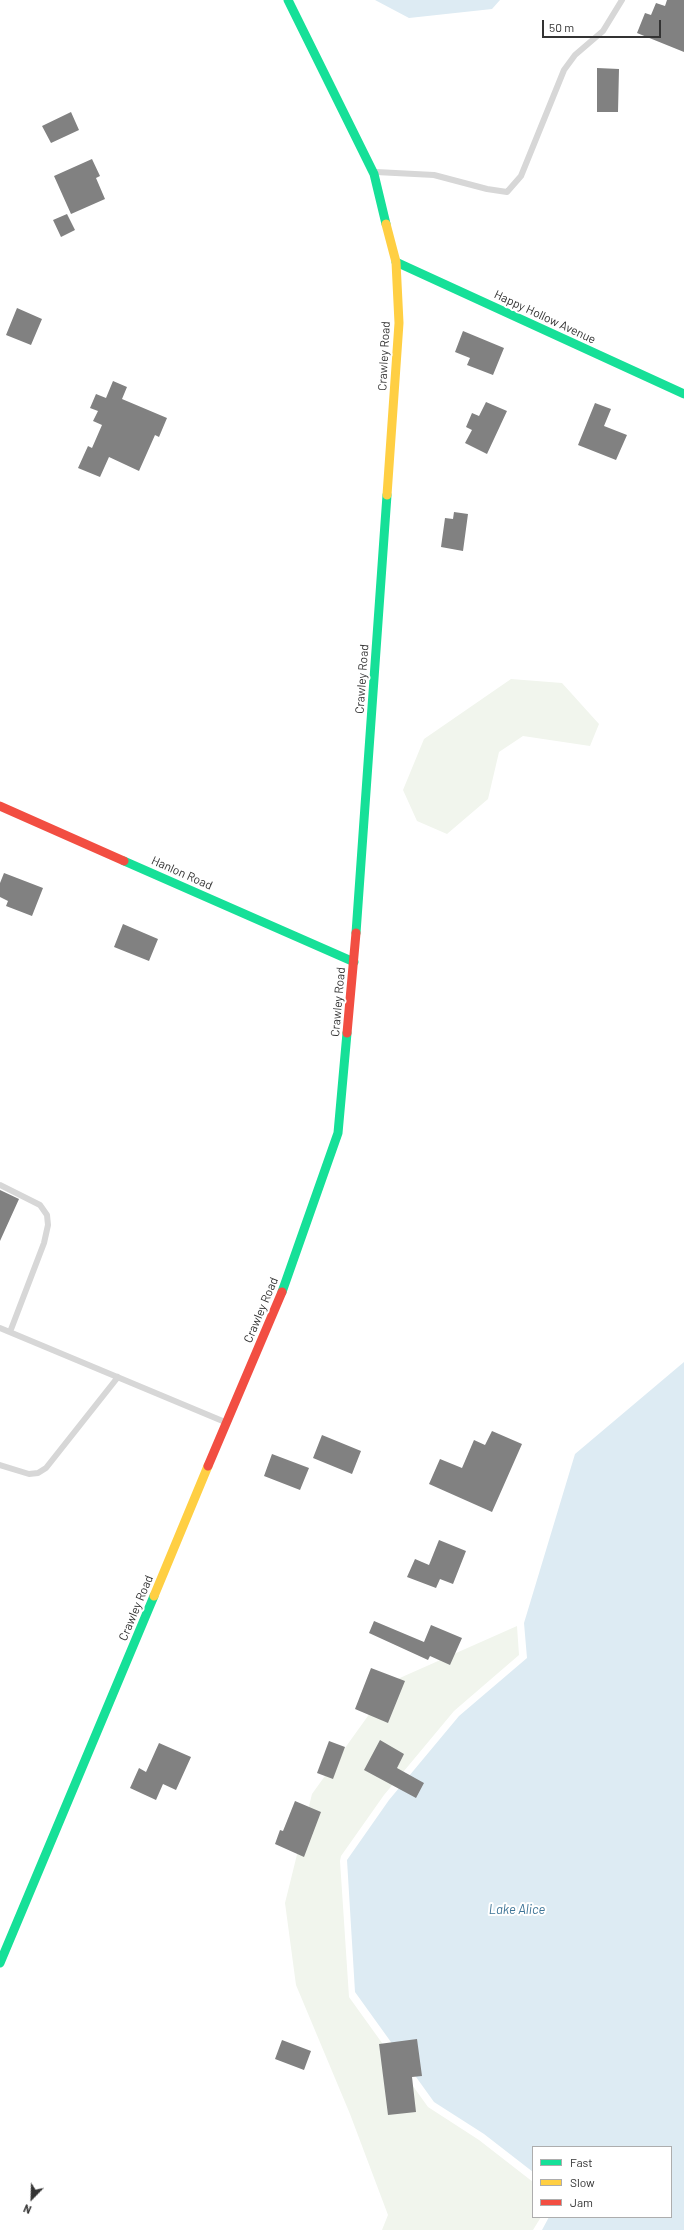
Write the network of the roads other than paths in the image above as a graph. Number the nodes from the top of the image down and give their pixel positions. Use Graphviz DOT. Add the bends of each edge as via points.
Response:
graph roads {
  1 [pos="288,0"];
  2 [pos="622,0"];
  3 [pos="372,172"];
  4 [pos="396,262"];
  5 [pos="684,394"];
  6 [pos="0,806"];
  7 [pos="354,962"];
  8 [pos="0,1185"];
  9 [pos="0,1328"];
  10 [pos="10,1332"];
  11 [pos="118,1377"];
  12 [pos="227,1422"];
  13 [pos="0,1465"];
  14 [pos="0,1963"];
  1 -- 3 [label="street, Crawley Road"];
  2 -- 3 [label="lane" via="603,31 575,55 564,70 521,176 508,192 434,175"];
  3 -- 4 [label="street, Crawley Road"];
  4 -- 5 [label="street, Happy Hollow Avenue"];
  4 -- 7 [label="street, Crawley Road" via="399,323"];
  6 -- 7 [label="street, Hanlon Road"];
  7 -- 12 [label="street, Crawley Road" via="338,1133 292,1267"];
  8 -- 10 [label="lane" via="40,1205 47,1215 48,1225 44,1243"];
  9 -- 10 [label="lane"];
  10 -- 11 [label="lane"];
  11 -- 12 [label="lane"];
  11 -- 13 [label="lane" via="46,1468 38,1473 29,1474"];
  12 -- 14 [label="street, Crawley Road"];
}
